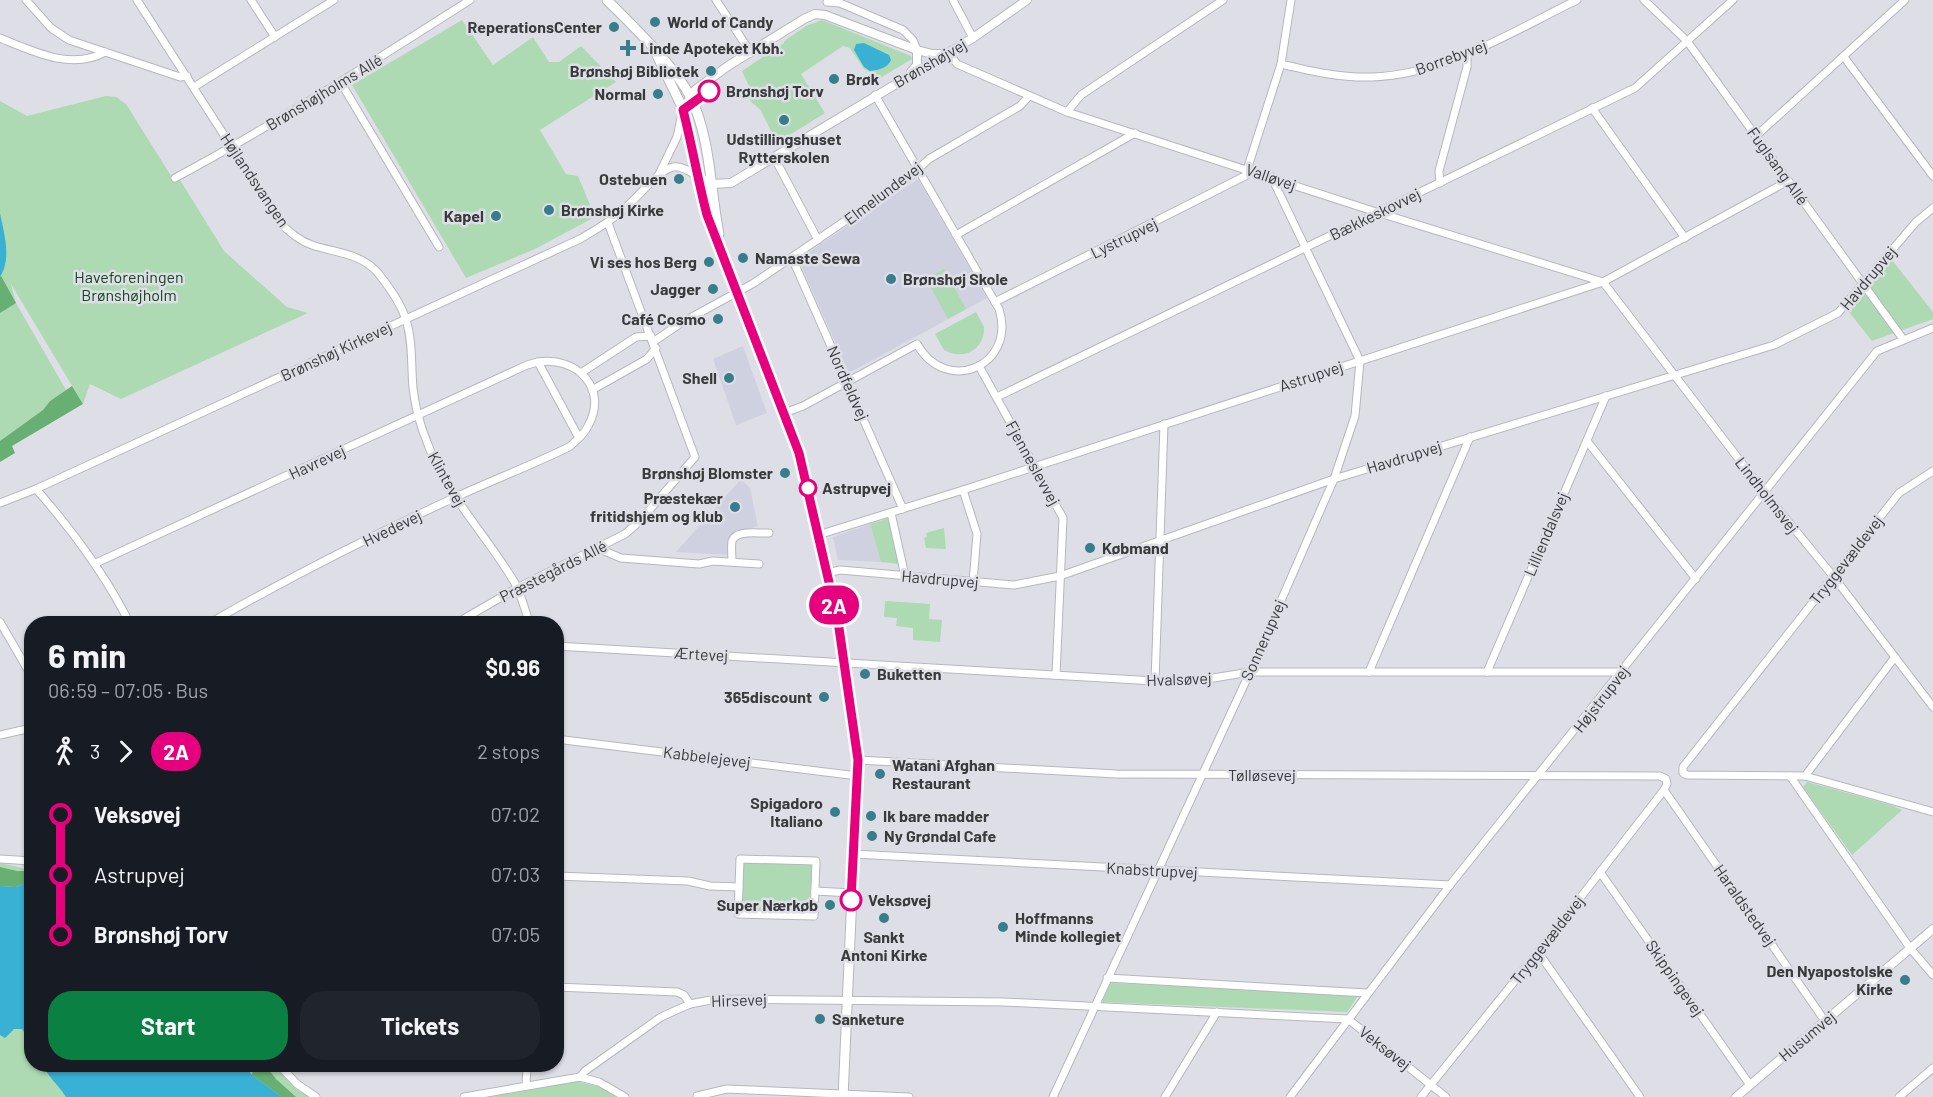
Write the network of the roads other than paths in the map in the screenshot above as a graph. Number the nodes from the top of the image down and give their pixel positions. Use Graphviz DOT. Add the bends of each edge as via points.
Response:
graph roads {
  1 [pos="26,0"];
  2 [pos="137,0"];
  3 [pos="251,0"];
  4 [pos="334,0"];
  5 [pos="470,0"];
  6 [pos="607,0"];
  7 [pos="716,0"];
  8 [pos="953,0"];
  9 [pos="1027,0"];
  10 [pos="1222,0"];
  11 [pos="1291,0"];
  12 [pos="1577,0"];
  13 [pos="1644,0"];
  14 [pos="1733,0"];
  15 [pos="1905,0"];
  16 [pos="827,1"];
  17 [pos="815,14"];
  18 [pos="275,37"];
  19 [pos="0,38"];
  20 [pos="973,38"];
  21 [pos="1687,41"];
  22 [pos="917,50"];
  23 [pos="655,51"];
  24 [pos="105,52"];
  25 [pos="751,53"];
  26 [pos="946,53"];
  27 [pos="1467,54"];
  28 [pos="1844,57"];
  29 [pos="1281,64"];
  30 [pos="187,76"];
  31 [pos="901,80"];
  32 [pos="342,83"];
  33 [pos="194,87"];
  34 [pos="875,95"];
  35 [pos="690,96"];
  36 [pos="1029,96"];
  37 [pos="1593,108"];
  38 [pos="683,110"];
  39 [pos="1067,112"];
  40 [pos="1135,133"];
  41 [pos="1756,136"];
  42 [pos="232,147"];
  43 [pos="774,157"];
  44 [pos="1247,168"];
  45 [pos="918,169"];
  46 [pos="1271,176"];
  47 [pos="658,177"];
  48 [pos="699,177"];
  49 [pos="1933,177"];
  50 [pos="175,178"];
  51 [pos="1788,181"];
  52 [pos="1440,183"];
  53 [pos="711,184"];
  54 [pos="1933,208"];
  55 [pos="1378,212"];
  56 [pos="608,223"];
  57 [pos="956,235"];
  58 [pos="1685,238"];
  59 [pos="818,240"];
  60 [pos="439,247"];
  61 [pos="1305,248"];
  62 [pos="723,254"];
  63 [pos="792,258"];
  64 [pos="1603,282"];
  65 [pos="1863,284"];
  66 [pos="738,293"];
  67 [pos="995,302"];
  68 [pos="406,319"];
  69 [pos="1933,328"];
  70 [pos="1903,339"];
  71 [pos="653,342"];
  72 [pos="1360,361"];
  73 [pos="538,362"];
  74 [pos="979,366"];
  75 [pos="581,373"];
  76 [pos="1674,375"];
  77 [pos="847,382"];
  78 [pos="592,390"];
  79 [pos="1606,396"];
  80 [pos="997,397"];
  81 [pos="784,413"];
  82 [pos="418,415"];
  83 [pos="1164,424"];
  84 [pos="1470,437"];
  85 [pos="579,438"];
  86 [pos="1587,441"];
  87 [pos="1036,466"];
  88 [pos="1933,471"];
  89 [pos="1334,479"];
  90 [pos="36,489"];
  91 [pos="963,490"];
  92 [pos="1764,492"];
  93 [pos="455,497"];
  94 [pos="0,503"];
  95 [pos="903,509"];
  96 [pos="891,513"];
  97 [pos="769,533"];
  98 [pos="818,535"];
  99 [pos="1159,540"];
  100 [pos="597,548"];
  101 [pos="732,561"];
  102 [pos="96,563"];
  103 [pos="759,564"];
  104 [pos="827,573"];
  105 [pos="905,576"];
  106 [pos="1060,576"];
  107 [pos="1833,576"];
  108 [pos="1696,579"];
  109 [pos="973,582"];
  110 [pos="517,588"];
  111 [pos="125,616"];
  112 [pos="222,616"];
  113 [pos="469,616"];
  114 [pos="527,616"];
  115 [pos="0,622"];
  116 [pos="564,646"];
  117 [pos="1895,657"];
  118 [pos="24,663"];
  119 [pos="845,663"];
  120 [pos="1250,672"];
  121 [pos="1369,672"];
  122 [pos="1487,672"];
  123 [pos="1622,672"];
  124 [pos="1056,675"];
  125 [pos="1155,681"];
  126 [pos="1933,706"];
  127 [pos="24,730"];
  128 [pos="0,735"];
  129 [pos="564,740"];
  130 [pos="858,760"];
  131 [pos="1202,775"];
  132 [pos="1540,775"];
  133 [pos="858,776"];
  134 [pos="1790,776"];
  135 [pos="1805,776"];
  136 [pos="1666,779"];
  137 [pos="1664,790"];
  138 [pos="1933,812"];
  139 [pos="854,854"];
  140 [pos="0,859"];
  141 [pos="24,860"];
  142 [pos="1157,870"];
  143 [pos="1600,872"];
  144 [pos="564,876"];
  145 [pos="1450,885"];
  146 [pos="739,887"];
  147 [pos="815,891"];
  148 [pos="852,893"];
  149 [pos="1933,929"];
  150 [pos="1910,948"];
  151 [pos="1538,952"];
  152 [pos="1933,975"];
  153 [pos="1107,978"];
  154 [pos="564,987"];
  155 [pos="1367,993"];
  156 [pos="848,999"];
  157 [pos="690,1004"];
  158 [pos="1095,1006"];
  159 [pos="1217,1012"];
  160 [pos="1348,1019"];
  161 [pos="1825,1021"];
  162 [pos="1933,1068"];
  163 [pos="286,1072"];
  164 [pos="526,1072"];
  165 [pos="580,1077"];
  166 [pos="1431,1084"];
  167 [pos="1750,1085"];
  168 [pos="526,1086"];
  169 [pos="843,1095"];
  170 [pos="697,1096"];
  171 [pos="316,1097"];
  172 [pos="464,1097"];
  173 [pos="625,1097"];
  174 [pos="909,1097"];
  175 [pos="1053,1097"];
  176 [pos="1166,1097"];
  177 [pos="1290,1097"];
  178 [pos="1421,1097"];
  179 [pos="1446,1097"];
  180 [pos="1640,1097"];
  181 [pos="1736,1097"];
  182 [pos="1899,1097"];
  1 -- 24 [label="street" via="62,36"];
  2 -- 30 [label="street, Højlandsvangen"];
  3 -- 18 [label="street"];
  4 -- 18 [label="street"];
  5 -- 32 [label="street, Brønshøjholms Allé"];
  6 -- 23 [label="main road"];
  7 -- 25 [label="street"];
  8 -- 20 [label="street, Brønshøjvej"];
  9 -- 20 [label="street, Brønshøjvej"];
  10 -- 39 [label="street" via="1082,95"];
  11 -- 29 [label="street"];
  12 -- 27 [label="street, Borrebyvej"];
  13 -- 21 [label="street, Fuglsang Allé"];
  14 -- 21 [label="street, Bækkeskovvej"];
  15 -- 28 [label="street"];
  16 -- 17 [label="street"];
  16 -- 22 [label="street" via="903,30 914,40"];
  17 -- 22 [label="street" via="836,18"];
  17 -- 25 [label="street"];
  18 -- 33 [label="street"];
  19 -- 24 [label="street" via="63,59 77,60"];
  20 -- 26 [label="street, Brønshøjvej"];
  21 -- 37 [label="street, Bækkeskovvej" via="1635,87"];
  21 -- 41 [label="street, Fuglsang Allé"];
  22 -- 26 [label="street"];
  22 -- 31 [label="street" via="917,65"];
  23 -- 35 [label="main road"];
  23 -- 38 [label="main road"];
  24 -- 30 [label="street"];
  25 -- 35 [label="street"];
  26 -- 31 [label="street, Brønshøjvej"];
  26 -- 36 [label="street, Valløvej" via="957,63"];
  27 -- 29 [label="street, Borrebyvej" via="1404,74 1373,77 1317,73"];
  27 -- 52 [label="street" via="1467,67 1439,171"];
  28 -- 41 [label="street"];
  28 -- 49 [label="street"];
  29 -- 44 [label="street"];
  30 -- 33 [label="street, Højlandsvangen"];
  31 -- 34 [label="street, Brønshøjvej"];
  32 -- 42 [label="street, Brønshøjholms Allé"];
  32 -- 60 [label="street"];
  33 -- 42 [label="street, Højlandsvangen"];
  34 -- 43 [label="street, Brønshøjvej"];
  34 -- 45 [label="street"];
  35 -- 38 [label="street"];
  35 -- 53 [label="main road" via="702,130"];
  36 -- 39 [label="street, Valløvej"];
  36 -- 45 [label="street, Elmelundevej" via="1020,106"];
  37 -- 52 [label="street, Bækkeskovvej"];
  37 -- 58 [label="street"];
  38 -- 47 [label="street, Brønshøj Kirkevej" via="677,137"];
  38 -- 48 [label="main road"];
  39 -- 40 [label="street, Valløvej"];
  40 -- 44 [label="street, Valløvej"];
  40 -- 57 [label="street"];
  41 -- 51 [label="street, Fuglsang Allé"];
  42 -- 50 [label="street, Brønshøjholms Allé"];
  42 -- 68 [label="street, Højlandsvangen" via="282,225 311,245 348,254 368,264 390,289"];
  43 -- 53 [label="street, Brønshøjvej" via="731,183"];
  43 -- 59 [label="street"];
  44 -- 46 [label="street, Valløvej"];
  44 -- 67 [label="street, Lystrupvej" via="1245,176 1228,186"];
  45 -- 57 [label="street"];
  45 -- 59 [label="street, Elmelundevej"];
  46 -- 55 [label="street, Valløvej"];
  46 -- 61 [label="street"];
  47 -- 48 [label="street, Brønshøj Kirkevej" via="673,167"];
  47 -- 56 [label="street, Brønshøj Kirkevej"];
  48 -- 53 [label="street"];
  48 -- 62 [label="main road" via="707,215"];
  51 -- 58 [label="street, Astrupvej"];
  51 -- 65 [label="street, Fuglsang Allé"];
  52 -- 55 [label="street, Bækkeskovvej"];
  53 -- 62 [label="main road"];
  54 -- 65 [label="street, Havdrupvej" via="1916,222"];
  55 -- 61 [label="street, Bækkeskovvej"];
  55 -- 64 [label="street, Valløvej"];
  56 -- 68 [label="street, Brønshøj Kirkevej"];
  56 -- 71 [label="street, Præstegårds Allé"];
  57 -- 67 [label="street"];
  58 -- 64 [label="street, Astrupvej"];
  59 -- 63 [label="street, Elmelundevej"];
  61 -- 72 [label="street"];
  61 -- 80 [label="street, Bækkeskovvej"];
  62 -- 66 [label="main road"];
  63 -- 66 [label="street, Elmelundevej"];
  63 -- 77 [label="street, Nordfeldvej"];
  64 -- 72 [label="street, Astrupvej"];
  64 -- 76 [label="street, Lindholmsvej"];
  65 -- 70 [label="street, Fuglsang Allé"];
  65 -- 76 [label="street, Havdrupvej" via="1838,313 1774,345"];
  66 -- 71 [label="street, Elmelundevej"];
  66 -- 81 [label="main road"];
  67 -- 74 [label="street" via="1002,317 1002,333 992,356"];
  68 -- 82 [label="street, Klintevej"];
  68 -- 90 [label="street, Brønshøj Kirkevej"];
  69 -- 70 [label="street, Højstrupvej"];
  70 -- 92 [label="street, Højstrupvej" via="1877,351"];
  71 -- 75 [label="street" via="636,337"];
  71 -- 78 [label="street" via="647,359"];
  71 -- 100 [label="street, Præstegårds Allé" via="695,457 639,522"];
  72 -- 83 [label="street, Astrupvej"];
  72 -- 89 [label="street, Sonnerupvej" via="1355,416"];
  73 -- 75 [label="street" via="561,361"];
  73 -- 82 [label="street, Havrevej"];
  73 -- 85 [label="street"];
  74 -- 77 [label="street" via="956,371 940,367 926,358 917,344"];
  74 -- 80 [label="street, Fjenneslevvej"];
  75 -- 78 [label="street"];
  76 -- 79 [label="street, Havdrupvej"];
  76 -- 92 [label="street, Lindholmsvej"];
  77 -- 81 [label="street"];
  77 -- 95 [label="street, Nordfeldvej"];
  78 -- 85 [label="street" via="593,416"];
  79 -- 84 [label="street, Havdrupvej"];
  79 -- 86 [label="street, Lilliendalsvej"];
  80 -- 87 [label="street, Fjenneslevvej"];
  81 -- 98 [label="main road" via="799,453"];
  82 -- 93 [label="street, Klintevej" via="438,469"];
  82 -- 102 [label="street, Havrevej"];
  83 -- 87 [label="street, Astrupvej"];
  83 -- 99 [label="street"];
  84 -- 89 [label="street, Havdrupvej"];
  84 -- 121 [label="street"];
  85 -- 93 [label="street, Hvedevej" via="558,452"];
  86 -- 108 [label="street"];
  86 -- 122 [label="street, Lilliendalsvej"];
  87 -- 91 [label="street, Astrupvej"];
  87 -- 106 [label="street, Fjenneslevvej" via="1063,518"];
  88 -- 107 [label="street, Tryggevældevej" via="1899,493"];
  89 -- 99 [label="street, Havdrupvej"];
  89 -- 120 [label="street, Sonnerupvej"];
  90 -- 94 [label="street, Brønshøj Kirkevej"];
  90 -- 102 [label="street"];
  91 -- 95 [label="street, Astrupvej"];
  91 -- 109 [label="street" via="977,534"];
  92 -- 107 [label="street, Lindholmsvej"];
  92 -- 108 [label="street, Højstrupvej"];
  93 -- 110 [label="street, Klintevej"];
  93 -- 112 [label="street, Hvedevej"];
  95 -- 96 [label="street, Astrupvej"];
  96 -- 98 [label="street, Astrupvej"];
  96 -- 105 [label="street"];
  97 -- 101 [label="street" via="735,537"];
  98 -- 104 [label="main road"];
  99 -- 106 [label="street, Havdrupvej"];
  99 -- 125 [label="street"];
  100 -- 101 [label="street" via="621,558 699,564"];
  100 -- 110 [label="street, Præstegårds Allé"];
  101 -- 103 [label="street"];
  102 -- 111 [label="street"];
  104 -- 105 [label="street, Havdrupvej" via="840,570"];
  104 -- 119 [label="main road"];
  105 -- 109 [label="street, Havdrupvej"];
  106 -- 109 [label="street, Havdrupvej" via="1014,585"];
  106 -- 124 [label="street, Fjenneslevvej"];
  107 -- 117 [label="street, Lindholmsvej"];
  107 -- 134 [label="street, Tryggevældevej" via="1683,767 1687,775"];
  108 -- 123 [label="street, Højstrupvej"];
  110 -- 113 [label="street, Præstegårds Allé"];
  110 -- 114 [label="street, Klintevej"];
  115 -- 118 [label="street"];
  116 -- 119 [label="street, Ærtevej"];
  117 -- 126 [label="street, Lindholmsvej"];
  117 -- 135 [label="street"];
  119 -- 124 [label="street, Hvalsøvej"];
  119 -- 130 [label="main road"];
  120 -- 121 [label="street, Hvalsøvej"];
  120 -- 125 [label="street, Hvalsøvej" via="1195,681"];
  120 -- 131 [label="street, Sonnerupvej"];
  121 -- 122 [label="street, Hvalsøvej"];
  122 -- 123 [label="street, Hvalsøvej"];
  123 -- 132 [label="street, Højstrupvej"];
  124 -- 125 [label="street, Hvalsøvej"];
  127 -- 128 [label="street"];
  129 -- 133 [label="street, Kabbelejevej"];
  130 -- 131 [label="street, Tølløsevej"];
  130 -- 133 [label="main road"];
  131 -- 132 [label="street, Tølløsevej"];
  131 -- 142 [label="street, Sonnerupvej"];
  132 -- 136 [label="street, Tølløsevej"];
  132 -- 145 [label="street, Højstrupvej"];
  133 -- 139 [label="main road"];
  134 -- 135 [label="street"];
  134 -- 150 [label="street"];
  135 -- 138 [label="street"];
  136 -- 137 [label="street, Tryggevældevej"];
  137 -- 143 [label="street, Tryggevældevej"];
  137 -- 161 [label="street, Haraldstedvej"];
  139 -- 142 [label="street, Knabstrupvej"];
  139 -- 148 [label="main road"];
  140 -- 141 [label="street"];
  142 -- 145 [label="street, Knabstrupvej"];
  142 -- 153 [label="street, Sonnerupvej"];
  143 -- 151 [label="street, Tryggevældevej"];
  143 -- 167 [label="street, Skippingevej"];
  144 -- 146 [label="street"];
  145 -- 155 [label="street, Højstrupvej"];
  146 -- 147 [label="street" via="738,914 814,916"];
  146 -- 147 [label="street" via="740,859 816,861"];
  147 -- 148 [label="street"];
  148 -- 156 [label="main road"];
  149 -- 150 [label="street, Husumvej"];
  150 -- 152 [label="street"];
  150 -- 161 [label="street, Husumvej"];
  151 -- 166 [label="street, Tryggevældevej"];
  151 -- 180 [label="street"];
  153 -- 155 [label="street"];
  153 -- 158 [label="street, Sonnerupvej"];
  154 -- 157 [label="street" via="677,992"];
  155 -- 160 [label="street, Højstrupvej"];
  156 -- 157 [label="street, Hirsevej" via="716,999"];
  156 -- 158 [label="street, Veksøvej"];
  156 -- 169 [label="main road"];
  157 -- 165 [label="street, Hirsevej" via="661,1017"];
  158 -- 159 [label="street, Veksøvej"];
  158 -- 175 [label="street, Sonnerupvej"];
  159 -- 160 [label="street, Veksøvej"];
  159 -- 176 [label="street"];
  160 -- 166 [label="street, Veksøvej"];
  160 -- 177 [label="street, Højstrupvej"];
  161 -- 167 [label="street, Husumvej"];
  162 -- 182 [label="street"];
  163 -- 171 [label="street"];
  164 -- 168 [label="street"];
  165 -- 168 [label="street"];
  165 -- 173 [label="street" via="599,1082"];
  166 -- 178 [label="street, Tryggevældevej"];
  166 -- 179 [label="street, Veksøvej"];
  167 -- 181 [label="street, Husumvej"];
  168 -- 172 [label="street"];
  169 -- 170 [label="street" via="727,1089"];
  169 -- 174 [label="street"];
}
